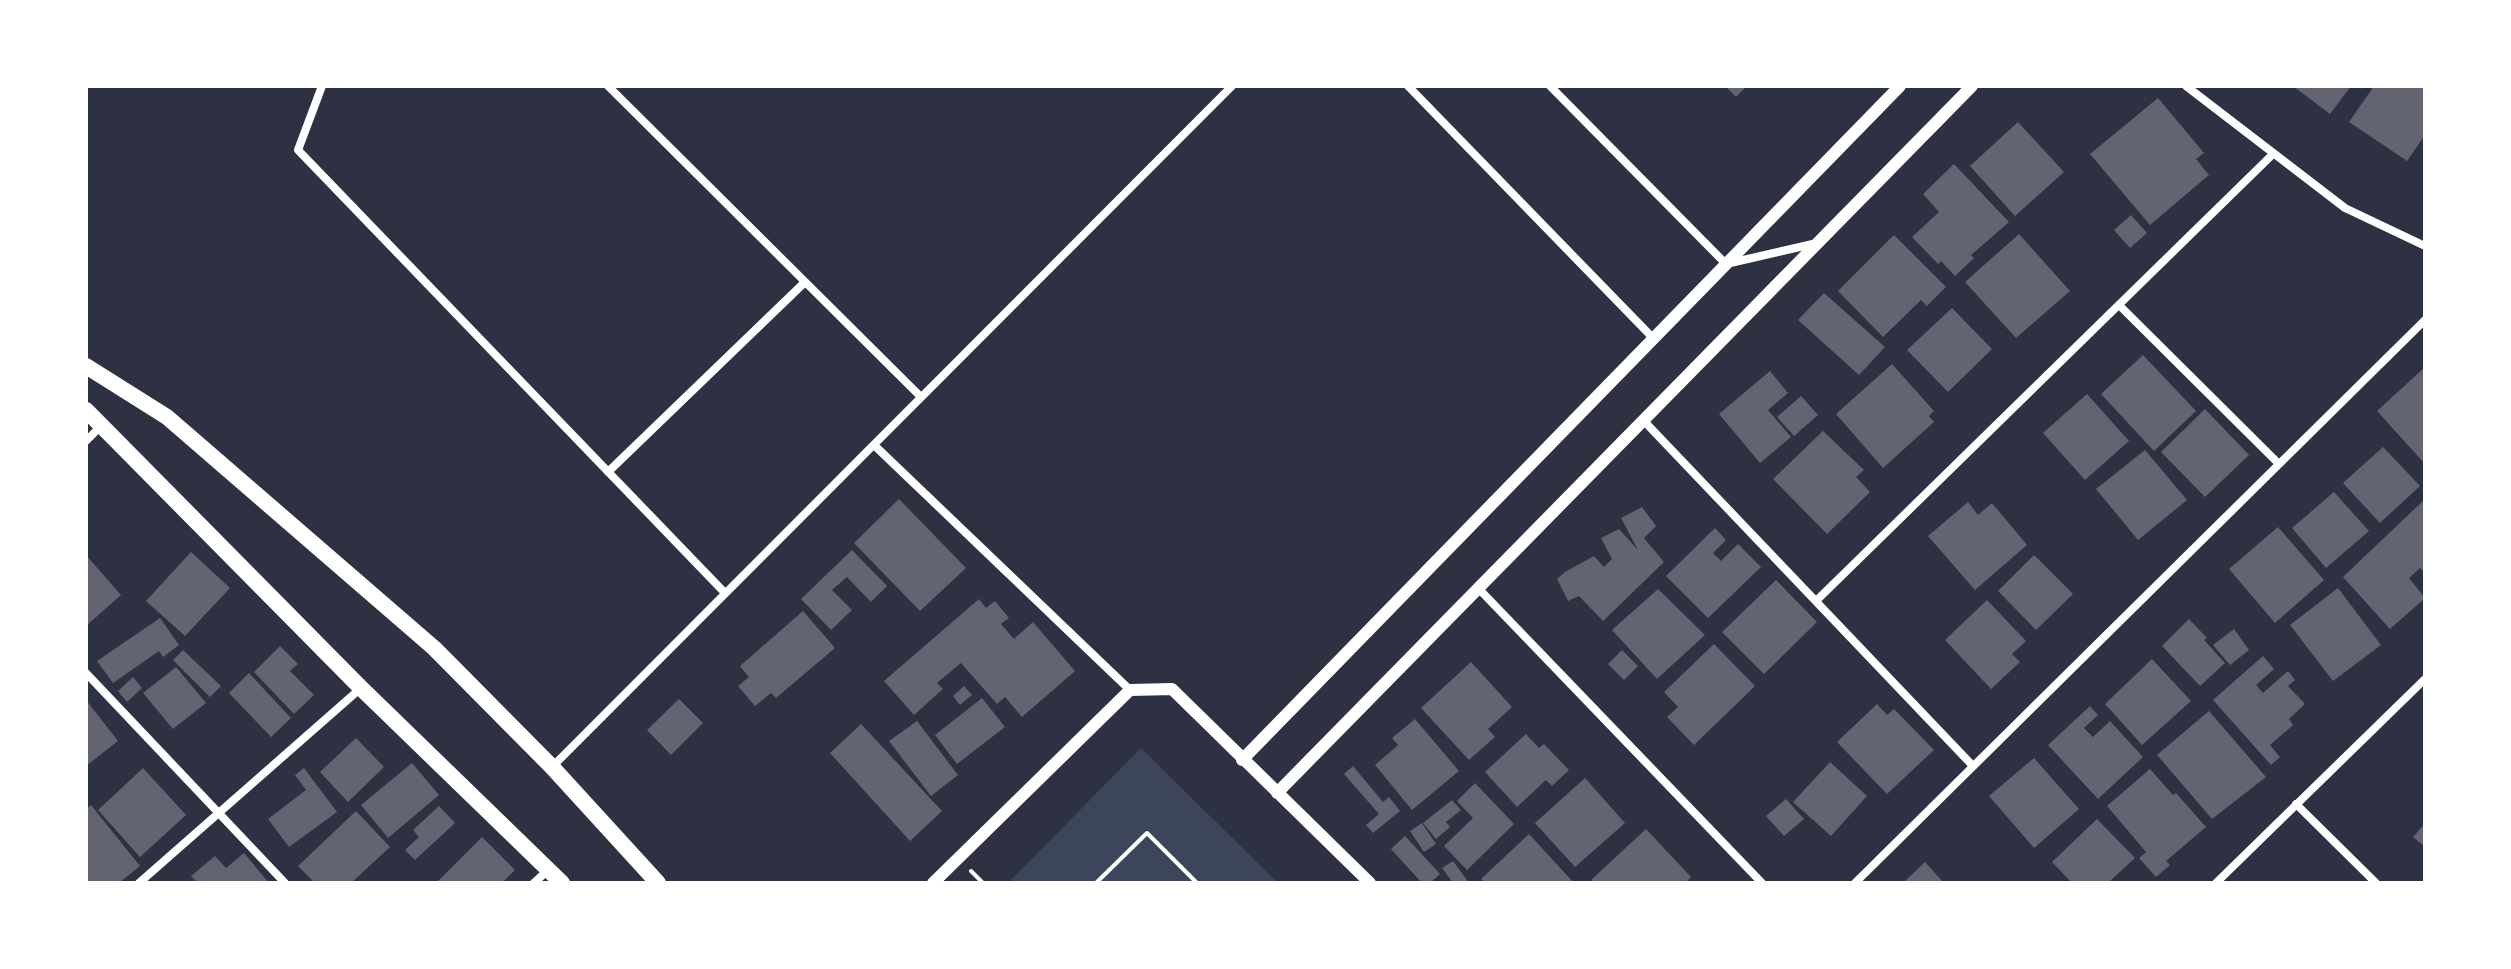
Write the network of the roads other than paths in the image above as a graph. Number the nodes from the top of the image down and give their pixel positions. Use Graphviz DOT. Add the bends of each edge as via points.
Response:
graph roads {
  1 [pos="322,86"];
  2 [pos="608,86"];
  3 [pos="1232,86"];
  4 [pos="1408,86"];
  5 [pos="1550,86"];
  6 [pos="1900,86"];
  7 [pos="1972,86"];
  8 [pos="2186,86"];
  9 [pos="2273,154"];
  10 [pos="1818,242"];
  11 [pos="2425,246"];
  12 [pos="1726,264"];
  13 [pos="805,282"];
  14 [pos="2119,305"];
  15 [pos="2425,320"];
  16 [pos="1653,338"];
  17 [pos="86,366"];
  18 [pos="921,397"];
  19 [pos="86,410"];
  20 [pos="1643,420"];
  21 [pos="103,425"];
  22 [pos="86,441"];
  23 [pos="874,445"];
  24 [pos="2279,464"];
  25 [pos="608,472"];
  26 [pos="1478,588"];
  27 [pos="725,593"];
  28 [pos="1816,601"];
  29 [pos="86,673"];
  30 [pos="2425,679"];
  31 [pos="361,688"];
  32 [pos="1130,690"];
  33 [pos="1242,760"];
  34 [pos="1973,766"];
  35 [pos="552,767"];
  36 [pos="1277,793"];
  37 [pos="2296,804"];
  38 [pos="219,812"];
  39 [pos="548,869"];
  40 [pos="139,883"];
  41 [pos="285,883"];
  42 [pos="534,883"];
  43 [pos="562,883"];
  44 [pos="658,883"];
  45 [pos="933,883"];
  46 [pos="1370,883"];
  47 [pos="1762,883"];
  48 [pos="1855,883"];
  49 [pos="2216,883"];
  50 [pos="2376,883"];
  1 -- 25 [label="street" via="298,150"];
  2 -- 13 [label="street"];
  3 -- 18 [label="street"];
  4 -- 16 [label="street"];
  5 -- 12 [label="street"];
  6 -- 12 [label="street"];
  7 -- 10 [label="street"];
  8 -- 9 [label="street"];
  9 -- 11 [label="street" via="2345,208"];
  9 -- 14 [label="street"];
  10 -- 12 [label="street"];
  10 -- 20 [label="street"];
  12 -- 16 [label="street"];
  13 -- 18 [label="street"];
  13 -- 25 [label="street"];
  14 -- 24 [label="street"];
  14 -- 28 [label="street"];
  15 -- 24 [label="street"];
  16 -- 33 [label="street"];
  17 -- 35 [label="main road" via="167,417 434,648"];
  18 -- 23 [label="street"];
  19 -- 21 [label="main road"];
  20 -- 26 [label="street"];
  20 -- 28 [label="street"];
  21 -- 22 [label="street"];
  21 -- 31 [label="main road"];
  23 -- 27 [label="street"];
  23 -- 32 [label="street"];
  24 -- 34 [label="street"];
  25 -- 27 [label="street"];
  26 -- 36 [label="street"];
  26 -- 47 [label="street"];
  27 -- 35 [label="street"];
  28 -- 34 [label="street"];
  29 -- 38 [label="street"];
  30 -- 37 [label="street"];
  31 -- 38 [label="street"];
  31 -- 39 [label="main road"];
  32 -- 33 [label="street" via="1172,689"];
  32 -- 45 [label="street"];
  33 -- 36 [label="street"];
  34 -- 48 [label="street"];
  35 -- 44 [label="main road"];
  36 -- 46 [label="street"];
  37 -- 49 [label="street"];
  37 -- 50 [label="street"];
  38 -- 40 [label="street"];
  38 -- 41 [label="street"];
  39 -- 42 [label="street"];
  39 -- 43 [label="main road"];
}
